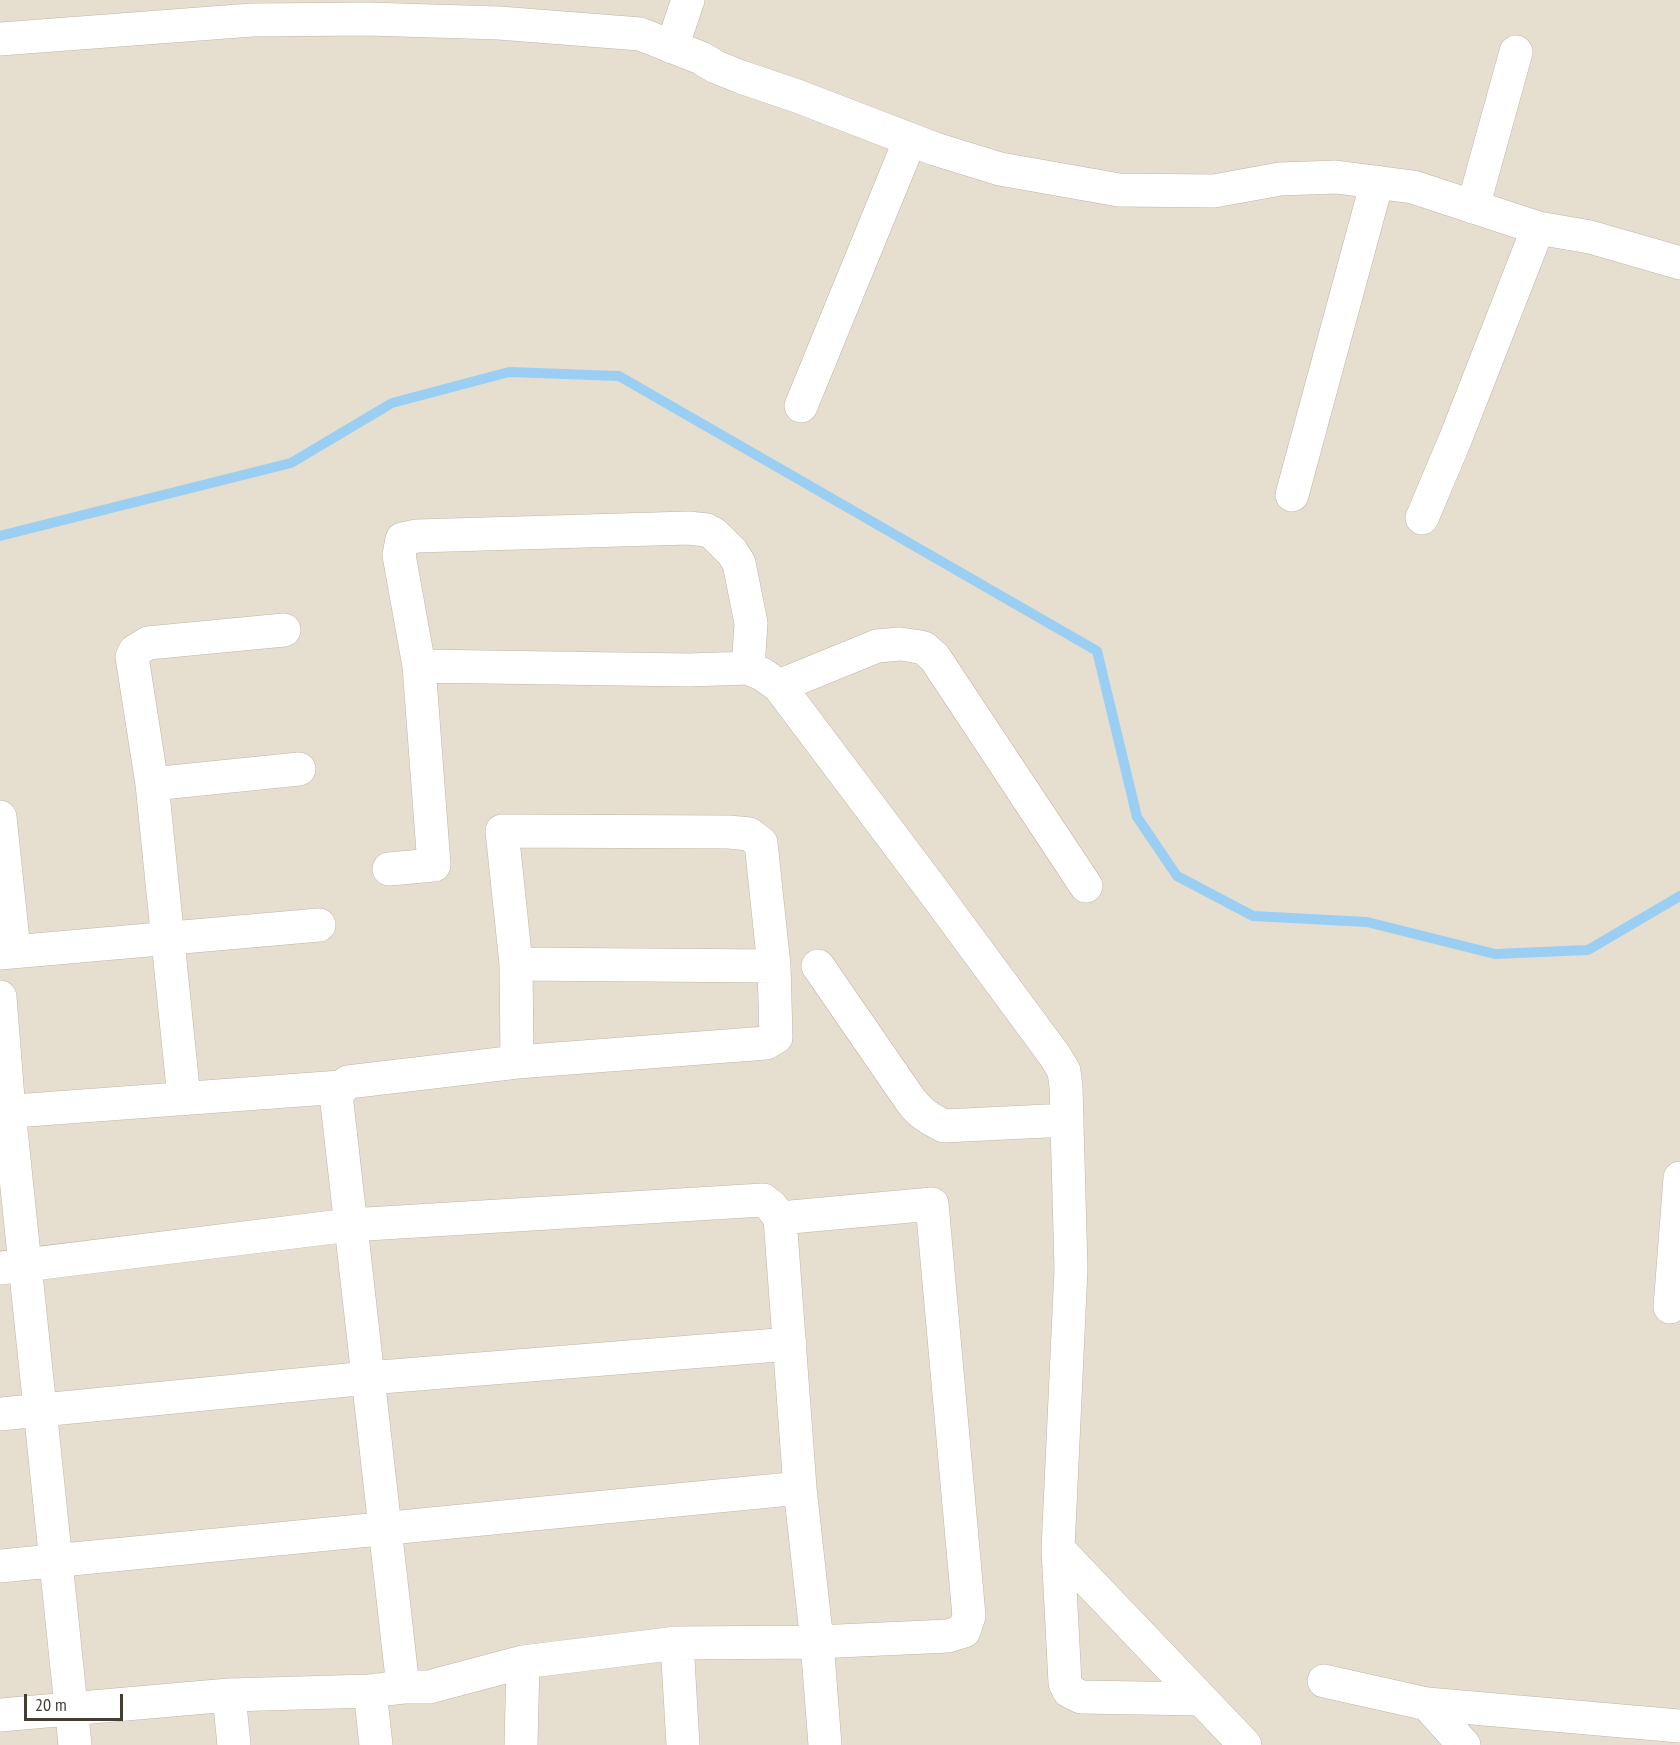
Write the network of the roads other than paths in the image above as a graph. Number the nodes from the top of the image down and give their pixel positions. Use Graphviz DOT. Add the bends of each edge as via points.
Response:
graph roads {
  1 [pos="688,0"];
  2 [pos="0,39"];
  3 [pos="672,47"];
  4 [pos="1516,52"];
  5 [pos="910,140"];
  6 [pos="1377,182"];
  7 [pos="1473,207"];
  8 [pos="1538,228"];
  9 [pos="1680,263"];
  10 [pos="801,406"];
  11 [pos="1292,495"];
  12 [pos="1422,518"];
  13 [pos="284,630"];
  14 [pos="419,666"];
  15 [pos="748,668"];
  16 [pos="778,686"];
  17 [pos="299,769"];
  18 [pos="153,784"];
  19 [pos="0,817"];
  20 [pos="390,869"];
  21 [pos="1086,886"];
  22 [pos="319,925"];
  23 [pos="169,937"];
  24 [pos="7,952"];
  25 [pos="516,964"];
  26 [pos="774,966"];
  27 [pos="818,966"];
  28 [pos="0,997"];
  29 [pos="517,1062"];
  30 [pos="341,1087"];
  31 [pos="183,1098"];
  32 [pos="5,1112"];
  33 [pos="1067,1120"];
  34 [pos="1680,1178"];
  35 [pos="780,1218"];
  36 [pos="350,1225"];
  37 [pos="12,1267"];
  38 [pos="1670,1307"];
  39 [pos="790,1344"];
  40 [pos="368,1378"];
  41 [pos="40,1410"];
  42 [pos="0,1414"];
  43 [pos="800,1488"];
  44 [pos="386,1530"];
  45 [pos="1058,1549"];
  46 [pos="55,1561"];
  47 [pos="0,1566"];
  48 [pos="817,1642"];
  49 [pos="677,1643"];
  50 [pos="523,1662"];
  51 [pos="1324,1682"];
  52 [pos="403,1687"];
  53 [pos="370,1691"];
  54 [pos="229,1695"];
  55 [pos="1200,1699"];
  56 [pos="1427,1704"];
  57 [pos="70,1709"];
  58 [pos="0,1715"];
  59 [pos="1680,1726"];
  60 [pos="75,1745"];
  61 [pos="234,1745"];
  62 [pos="376,1745"];
  63 [pos="521,1745"];
  64 [pos="683,1745"];
  65 [pos="825,1745"];
  66 [pos="1245,1745"];
  67 [pos="1464,1745"];
  1 -- 3 [label="street"];
  2 -- 3 [label="street" via="252,20 367,19 499,23 640,34"];
  3 -- 5 [label="street"];
  4 -- 7 [label="street"];
  5 -- 6 [label="street" via="1000,170 1119,190 1214,190 1280,179 1324,177"];
  5 -- 10 [label="street"];
  6 -- 7 [label="street" via="1413,187"];
  6 -- 11 [label="street"];
  7 -- 8 [label="street"];
  8 -- 9 [label="street" via="1590,237"];
  8 -- 12 [label="street"];
  13 -- 18 [label="street" via="148,644 135,651 133,672"];
  14 -- 15 [label="street"];
  14 -- 15 [label="street" via="399,555 402,539 688,528 714,534 739,563 751,623"];
  14 -- 20 [label="street" via="434,865"];
  15 -- 16 [label="street"];
  16 -- 21 [label="street" via="877,645 924,648 935,658"];
  16 -- 33 [label="street" via="1055,1056 1064,1071"];
  17 -- 18 [label="street"];
  18 -- 23 [label="street"];
  19 -- 24 [label="street"];
  22 -- 23 [label="street"];
  23 -- 24 [label="street"];
  23 -- 31 [label="street"];
  25 -- 26 [label="street"];
  25 -- 26 [label="street" via="502,831 749,834 761,843"];
  25 -- 29 [label="street"];
  26 -- 29 [label="street" via="776,1037 766,1043"];
  27 -- 33 [label="street" via="910,1101 932,1120 944,1126"];
  28 -- 32 [label="street"];
  29 -- 30 [label="street" via="348,1082"];
  30 -- 31 [label="street"];
  30 -- 36 [label="street" via="336,1094"];
  31 -- 32 [label="street"];
  32 -- 37 [label="street"];
  33 -- 45 [label="street" via="1071,1269"];
  34 -- 38 [label="street"];
  35 -- 36 [label="street" via="763,1200"];
  35 -- 39 [label="street"];
  35 -- 48 [label="street" via="932,1204 969,1616 964,1630 948,1636"];
  36 -- 37 [label="street"];
  36 -- 40 [label="street"];
  37 -- 41 [label="street"];
  39 -- 40 [label="street"];
  39 -- 43 [label="street"];
  40 -- 41 [label="street"];
  40 -- 44 [label="street"];
  41 -- 42 [label="street"];
  41 -- 46 [label="street"];
  43 -- 44 [label="street"];
  43 -- 48 [label="street"];
  44 -- 46 [label="street"];
  44 -- 52 [label="street"];
  45 -- 55 [label="street"];
  45 -- 55 [label="street" via="1068,1691 1081,1697"];
  46 -- 47 [label="street"];
  46 -- 57 [label="street"];
  48 -- 49 [label="street"];
  48 -- 65 [label="street"];
  49 -- 50 [label="street"];
  49 -- 64 [label="street"];
  50 -- 52 [label="street" via="429,1687"];
  50 -- 63 [label="street"];
  51 -- 56 [label="street"];
  52 -- 53 [label="street"];
  53 -- 54 [label="street"];
  53 -- 62 [label="street"];
  54 -- 57 [label="street"];
  54 -- 61 [label="street"];
  55 -- 66 [label="street"];
  56 -- 59 [label="street"];
  56 -- 67 [label="street"];
  57 -- 58 [label="street"];
  57 -- 60 [label="street"];
}
